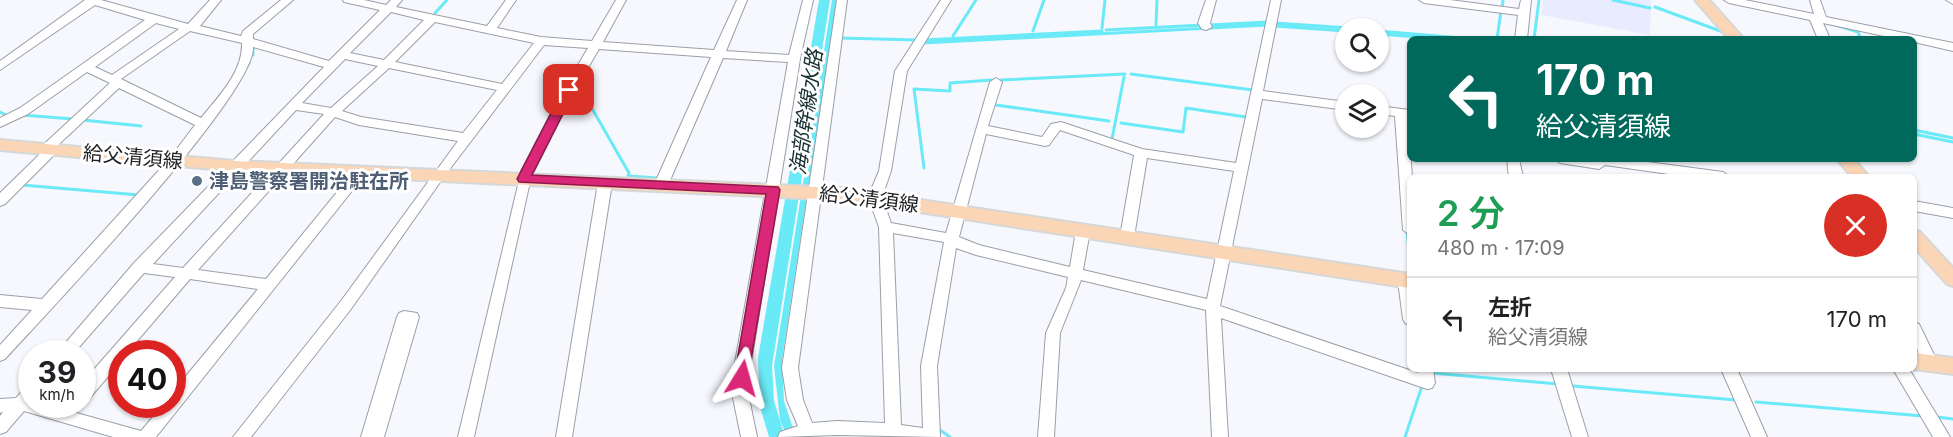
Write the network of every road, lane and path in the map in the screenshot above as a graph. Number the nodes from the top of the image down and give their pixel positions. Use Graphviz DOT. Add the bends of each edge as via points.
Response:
graph roads {
  1 [pos="216,0"];
  2 [pos="288,0"];
  3 [pos="348,0"];
  4 [pos="398,0"];
  5 [pos="511,0"];
  6 [pos="621,0"];
  7 [pos="628,0"];
  8 [pos="742,0"];
  9 [pos="808,0"];
  10 [pos="842,0"];
  11 [pos="946,0"];
  12 [pos="1211,0"];
  13 [pos="1276,0"];
  14 [pos="1424,0"];
  15 [pos="1526,0"];
  16 [pos="1702,0"];
  17 [pos="1729,0"];
  18 [pos="1815,0"];
  19 [pos="92,1"];
  20 [pos="1754,2"];
  21 [pos="388,9"];
  22 [pos="1525,13"];
  23 [pos="432,18"];
  24 [pos="154,19"];
  25 [pos="1818,19"];
  26 [pos="191,27"];
  27 [pos="1206,27"];
  28 [pos="490,30"];
  29 [pos="1521,36"];
  30 [pos="1734,36"];
  31 [pos="1823,36"];
  32 [pos="1901,36"];
  33 [pos="1917,39"];
  34 [pos="247,41"];
  35 [pos="541,41"];
  36 [pos="599,45"];
  37 [pos="1950,46"];
  38 [pos="718,54"];
  39 [pos="341,55"];
  40 [pos="0,57"];
  41 [pos="13,58"];
  42 [pos="1953,58"];
  43 [pos="794,59"];
  44 [pos="387,64"];
  45 [pos="330,65"];
  46 [pos="0,66"];
  47 [pos="86,67"];
  48 [pos="115,81"];
  49 [pos="996,82"];
  50 [pos="505,88"];
  51 [pos="1256,94"];
  52 [pos="292,105"];
  53 [pos="1335,105"];
  54 [pos="333,112"];
  55 [pos="1389,112"];
  56 [pos="1405,114"];
  57 [pos="0,123"];
  58 [pos="203,124"];
  59 [pos="981,129"];
  60 [pos="467,138"];
  61 [pos="0,145"];
  62 [pos="48,149"];
  63 [pos="1141,153"];
  64 [pos="1407,160"];
  65 [pos="175,161"];
  66 [pos="1584,162"];
  67 [pos="1610,162"];
  68 [pos="1848,162"];
  69 [pos="235,166"];
  70 [pos="282,168"];
  71 [pos="1242,168"];
  72 [pos="361,172"];
  73 [pos="1678,174"];
  74 [pos="1680,174"];
  75 [pos="1858,174"];
  76 [pos="438,175"];
  77 [pos="525,179"];
  78 [pos="604,183"];
  79 [pos="661,185"];
  80 [pos="779,190"];
  81 [pos="812,192"];
  82 [pos="0,193"];
  83 [pos="875,197"];
  84 [pos="0,201"];
  85 [pos="1917,207"];
  86 [pos="958,210"];
  87 [pos="1953,213"];
  88 [pos="886,227"];
  89 [pos="1083,231"];
  90 [pos="1126,237"];
  91 [pos="951,240"];
  92 [pos="1917,240"];
  93 [pos="1224,252"];
  94 [pos="139,267"];
  95 [pos="187,273"];
  96 [pos="1076,274"];
  97 [pos="1953,279"];
  98 [pos="1407,281"];
  99 [pos="269,285"];
  100 [pos="0,301"];
  101 [pos="45,306"];
  102 [pos="1213,307"];
  103 [pos="76,340"];
  104 [pos="1917,341"];
  105 [pos="0,355"];
  106 [pos="1922,362"];
  107 [pos="1953,366"];
  108 [pos="1407,368"];
  109 [pos="1560,372"];
  110 [pos="1729,372"];
  111 [pos="1903,372"];
  112 [pos="96,378"];
  113 [pos="186,388"];
  114 [pos="18,400"];
  115 [pos="0,406"];
  116 [pos="18,406"];
  117 [pos="89,418"];
  118 [pos="161,418"];
  119 [pos="0,427"];
  120 [pos="892,433"];
  121 [pos="800,434"];
  122 [pos="138,437"];
  123 [pos="146,437"];
  124 [pos="241,437"];
  125 [pos="369,437"];
  126 [pos="376,437"];
  127 [pos="466,437"];
  128 [pos="564,437"];
  129 [pos="749,437"];
  130 [pos="931,437"];
  131 [pos="1046,437"];
  132 [pos="1220,437"];
  133 [pos="1581,437"];
  134 [pos="1759,437"];
  135 [pos="1942,437"];
  1 -- 26 [label="street"];
  2 -- 34 [label="street" via="247,33"];
  3 -- 21 [label="street"];
  4 -- 21 [label="street"];
  5 -- 28 [label="street"];
  6 -- 36 [label="street"];
  7 -- 36 [label="street"];
  8 -- 38 [label="street"];
  9 -- 43 [label="street"];
  10 -- 81 [label="street"];
  11 -- 83 [label="street" via="902,71 885,171"];
  12 -- 27 [label="street"];
  13 -- 51 [label="street"];
  14 -- 22 [label="street"];
  15 -- 22 [label="street"];
  16 -- 30 [label="main road"];
  17 -- 20 [label="street"];
  18 -- 25 [label="street"];
  19 -- 24 [label="street"];
  19 -- 41 [label="street"];
  20 -- 25 [label="street"];
  21 -- 23 [label="street"];
  21 -- 39 [label="street"];
  22 -- 29 [label="street"];
  23 -- 28 [label="street"];
  23 -- 44 [label="street"];
  24 -- 26 [label="street"];
  24 -- 47 [label="street"];
  25 -- 31 [label="street"];
  25 -- 32 [label="street"];
  26 -- 34 [label="street"];
  26 -- 48 [label="street"];
  28 -- 35 [label="street"];
  33 -- 37 [label="street"];
  34 -- 45 [label="street"];
  34 -- 58 [label="street" via="245,63"];
  35 -- 36 [label="street"];
  35 -- 50 [label="street"];
  36 -- 38 [label="street"];
  36 -- 77 [label="street" via="569,90"];
  37 -- 42 [label="street"];
  38 -- 43 [label="street"];
  38 -- 79 [label="street"];
  39 -- 44 [label="street"];
  39 -- 45 [label="street"];
  40 -- 41 [label="street"];
  41 -- 46 [label="street"];
  43 -- 80 [label="street"];
  44 -- 50 [label="street"];
  44 -- 54 [label="street"];
  45 -- 52 [label="street"];
  47 -- 48 [label="street"];
  47 -- 57 [label="street" via="24,111"];
  48 -- 58 [label="street"];
  48 -- 62 [label="street"];
  49 -- 59 [label="street"];
  50 -- 60 [label="street"];
  51 -- 53 [label="street"];
  51 -- 71 [label="street"];
  52 -- 54 [label="street"];
  52 -- 69 [label="street"];
  54 -- 60 [label="street" via="359,121"];
  54 -- 70 [label="street"];
  55 -- 56 [label="street"];
  56 -- 64 [label="street"];
  58 -- 65 [label="street"];
  59 -- 63 [label="street" via="1045,142 1055,127 1061,126"];
  59 -- 86 [label="street"];
  60 -- 76 [label="street"];
  61 -- 62 [label="main road, 給父清須線"];
  62 -- 65 [label="main road, 給父清須線"];
  62 -- 82 [label="street"];
  62 -- 84 [label="street"];
  63 -- 71 [label="street"];
  63 -- 90 [label="street"];
  65 -- 69 [label="main road, 給父清須線"];
  65 -- 101 [label="street"];
  66 -- 73 [label="street"];
  67 -- 74 [label="street"];
  68 -- 75 [label="main road"];
  69 -- 70 [label="main road, 給父清須線"];
  69 -- 94 [label="street"];
  70 -- 72 [label="main road, 給父清須線"];
  70 -- 95 [label="street"];
  71 -- 93 [label="street"];
  72 -- 76 [label="main road, 給父清須線"];
  72 -- 99 [label="street"];
  76 -- 77 [label="main road, 給父清須線"];
  76 -- 124 [label="street" via="346,305"];
  77 -- 78 [label="main road, 給父清須線"];
  77 -- 127 [label="street"];
  78 -- 79 [label="main road, 給父清須線"];
  78 -- 128 [label="street"];
  79 -- 80 [label="main road, 給父清須線"];
  80 -- 81 [label="main road, 給父清須線"];
  80 -- 129 [label="street" via="740,393"];
  81 -- 83 [label="main road, 給父清須線"];
  81 -- 121 [label="street" via="790,368"];
  83 -- 86 [label="main road, 給父清須線"];
  83 -- 88 [label="street"];
  85 -- 87 [label="street"];
  86 -- 89 [label="main road, 給父清須線"];
  86 -- 91 [label="street"];
  88 -- 91 [label="street"];
  88 -- 120 [label="street"];
  89 -- 90 [label="main road, 給父清須線"];
  89 -- 96 [label="street"];
  90 -- 93 [label="main road, 給父清須線"];
  91 -- 96 [label="street" via="976,250"];
  91 -- 130 [label="street" via="929,366"];
  92 -- 97 [label="main road"];
  93 -- 98 [label="main road, 給父清須線"];
  93 -- 102 [label="street"];
  94 -- 95 [label="street"];
  94 -- 103 [label="street"];
  95 -- 99 [label="street"];
  95 -- 112 [label="street"];
  96 -- 102 [label="street"];
  96 -- 131 [label="street" via="1053,333"];
  99 -- 113 [label="street"];
  100 -- 101 [label="street"];
  101 -- 105 [label="street"];
  102 -- 108 [label="street"];
  102 -- 132 [label="street"];
  104 -- 106 [label="street"];
  106 -- 107 [label="main road"];
  109 -- 133 [label="street"];
  110 -- 134 [label="street"];
  111 -- 135 [label="street"];
  114 -- 115 [label="street"];
  116 -- 119 [label="street"];
  117 -- 122 [label="street"];
  118 -- 123 [label="street"];
  120 -- 121 [label="street"];
  120 -- 130 [label="street"];
  125 -- 126 [label="street" via="404,317 412,316"];
}
